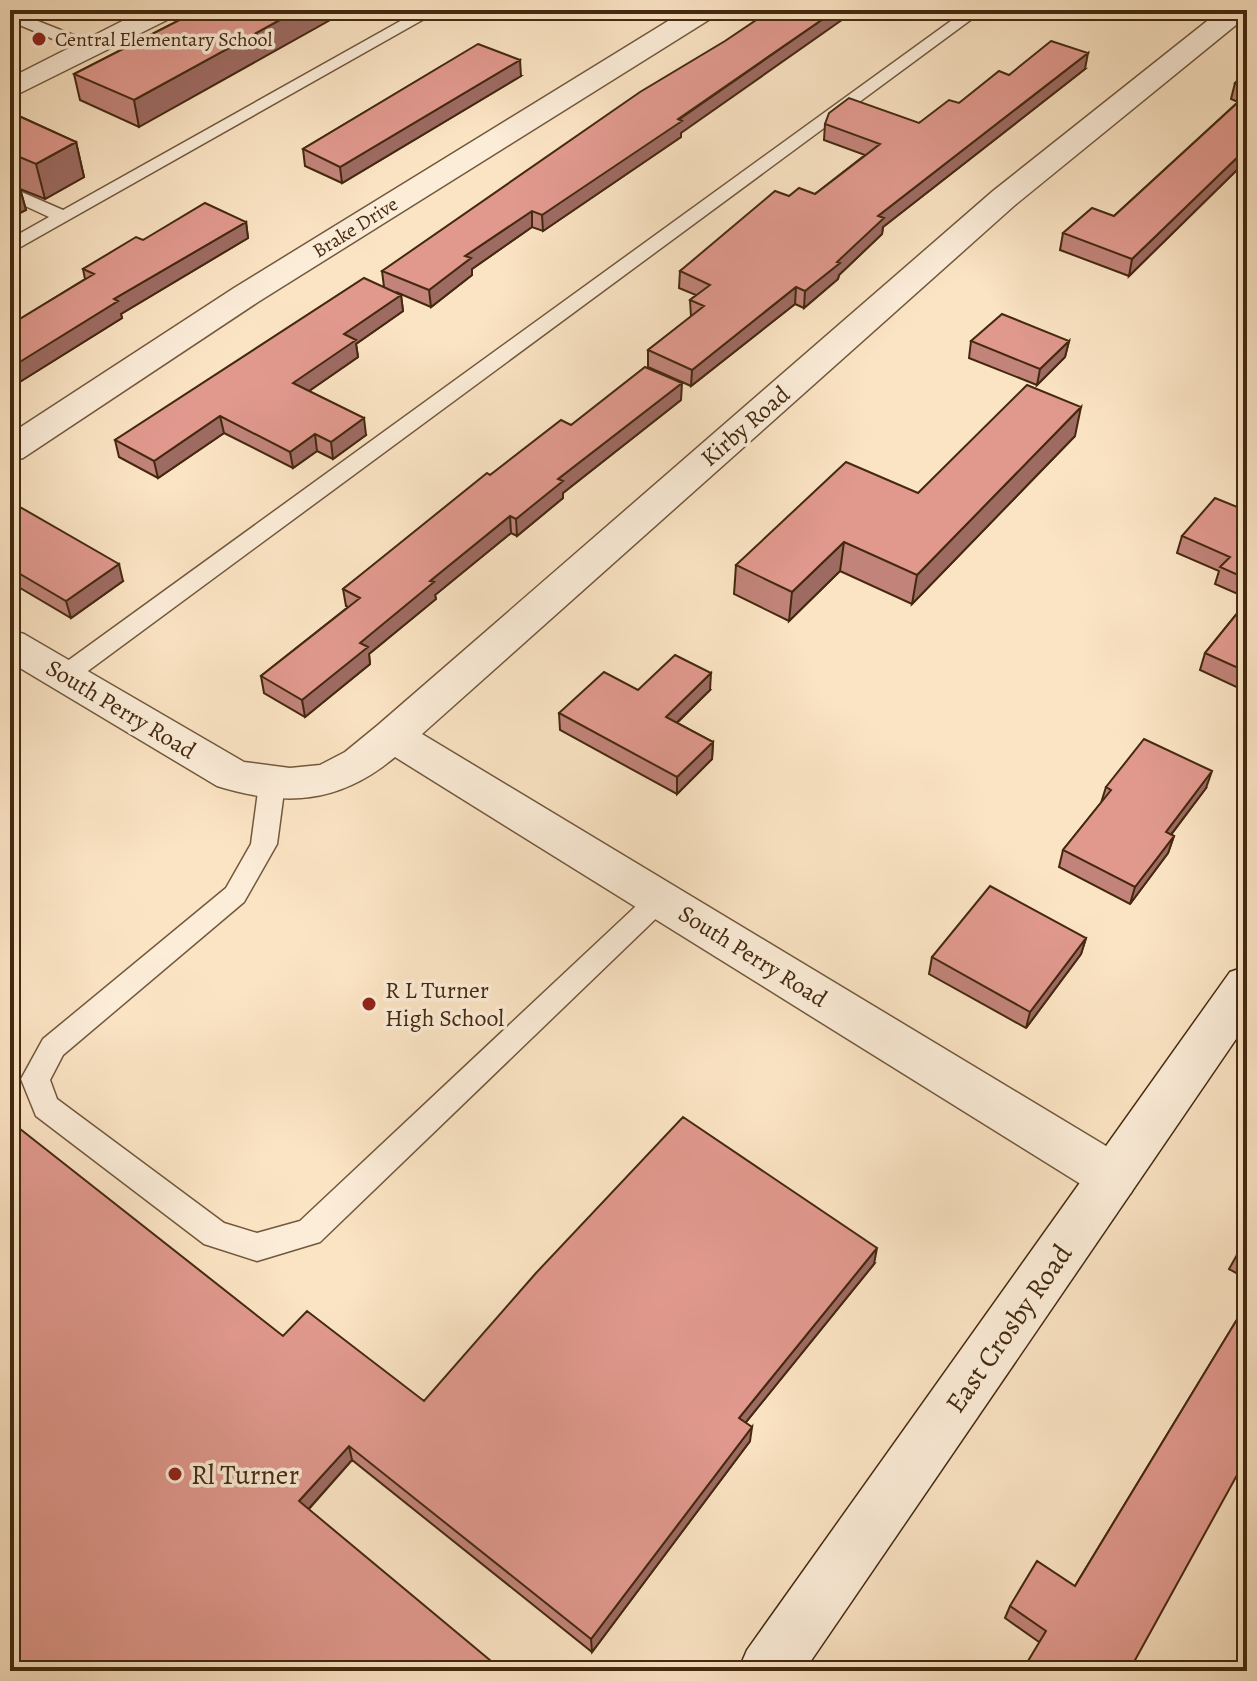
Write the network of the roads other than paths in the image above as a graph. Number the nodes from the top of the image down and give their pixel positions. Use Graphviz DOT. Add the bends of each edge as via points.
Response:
graph roads {
  1 [pos="165,10"];
  2 [pos="432,10"];
  3 [pos="705,10"];
  4 [pos="976,10"];
  5 [pos="1238,10"];
  6 [pos="10,15"];
  7 [pos="90,48"];
  8 [pos="10,89"];
  9 [pos="10,192"];
  10 [pos="63,217"];
  11 [pos="10,247"];
  12 [pos="10,450"];
  13 [pos="10,644"];
  14 [pos="64,676"];
  15 [pos="393,736"];
  16 [pos="252,779"];
  17 [pos="660,899"];
  18 [pos="1247,985"];
  19 [pos="1113,1177"];
  20 [pos="768,1671"];
  1 -- 7 [label="street"];
  2 -- 10 [label="lane"];
  3 -- 12 [label="street, Brake Drive" via="246,295"];
  4 -- 14 [label="lane"];
  5 -- 15 [label="street, Kirby Road" via="1004,198"];
  6 -- 7 [label="lane"];
  7 -- 8 [label="street"];
  9 -- 10 [label="lane"];
  10 -- 11 [label="lane"];
  13 -- 14 [label="street, South Perry Road"];
  14 -- 16 [label="street, South Perry Road"];
  15 -- 16 [label="street, Kirby Road" via="347,770 308,783"];
  15 -- 17 [label="street, South Perry Road"];
  16 -- 17 [label="lane" via="264,844 235,895 53,1047 35,1079 46,1107 176,1207 215,1234 257,1247 309,1232"];
  17 -- 19 [label="street, South Perry Road"];
  18 -- 19 [label="street, East Crosby Road"];
  19 -- 20 [label="street, East Crosby Road"];
}
